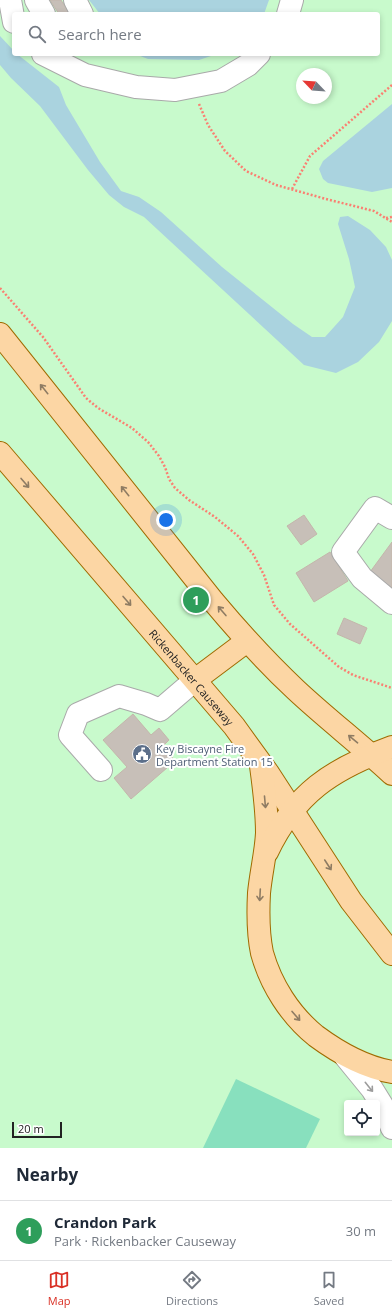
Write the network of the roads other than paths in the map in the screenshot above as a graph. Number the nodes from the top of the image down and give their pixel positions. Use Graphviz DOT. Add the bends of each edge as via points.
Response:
graph roads {
  1 [pos="10,0"];
  2 [pos="36,0"];
  3 [pos="75,0"];
  4 [pos="292,0"];
  5 [pos="12,12"];
  6 [pos="43,12"];
  7 [pos="81,12"];
  8 [pos="289,12"];
  9 [pos="47,56"];
  10 [pos="81,56"];
  11 [pos="257,56"];
  12 [pos="96,77"];
  13 [pos="0,334"];
  14 [pos="0,453"];
  15 [pos="392,518"];
  16 [pos="392,603"];
  17 [pos="247,641"];
  18 [pos="196,680"];
  19 [pos="392,748"];
  20 [pos="372,755"];
  21 [pos="261,763"];
  22 [pos="101,770"];
  23 [pos="392,774"];
  24 [pos="325,780"];
  25 [pos="292,810"];
  26 [pos="307,832"];
  27 [pos="265,857"];
  28 [pos="392,954"];
  29 [pos="345,1056"];
  30 [pos="392,1072"];
  31 [pos="392,1128"];
  1 -- 5 [label="lane"];
  2 -- 6 [label="lane"];
  3 -- 7 [label="lane"];
  4 -- 8 [label="lane"];
  9 -- 12 [label="lane" via="85,75"];
  10 -- 12 [label="lane"];
  11 -- 12 [label="lane" via="248,65 221,81 175,90 136,87"];
  17 -- 13 [label="main road, one-way"];
  14 -- 18 [label="main road, Rickenbacker Causeway, one-way"];
  15 -- 16 [label="lane" via="375,508 343,552 362,578"];
  17 -- 18 [label="main road"];
  20 -- 17 [label="main road, one-way" via="296,690"];
  18 -- 21 [label="main road, Rickenbacker Causeway"];
  18 -- 22 [label="lane" via="160,710 119,696 78,714 70,735"];
  19 -- 20 [label="main road"];
  20 -- 23 [label="main road"];
  20 -- 24 [label="main road" via="345,767"];
  21 -- 25 [label="main road, Rickenbacker Causeway"];
  21 -- 27 [label="main road, one-way" via="267,832"];
  24 -- 25 [label="main road" via="306,794"];
  24 -- 26 [label="main road" via="311,804"];
  25 -- 26 [label="main road, Rickenbacker Causeway"];
  25 -- 27 [label="main road"];
  26 -- 28 [label="main road, Rickenbacker Causeway, one-way" via="351,900"];
  27 -- 29 [label="main road, one-way" via="259,891 259,910 260,940 266,965 278,991 294,1015 310,1031"];
  29 -- 30 [label="main road"];
  29 -- 31 [label="lane, one-way" via="372,1089"];
}
